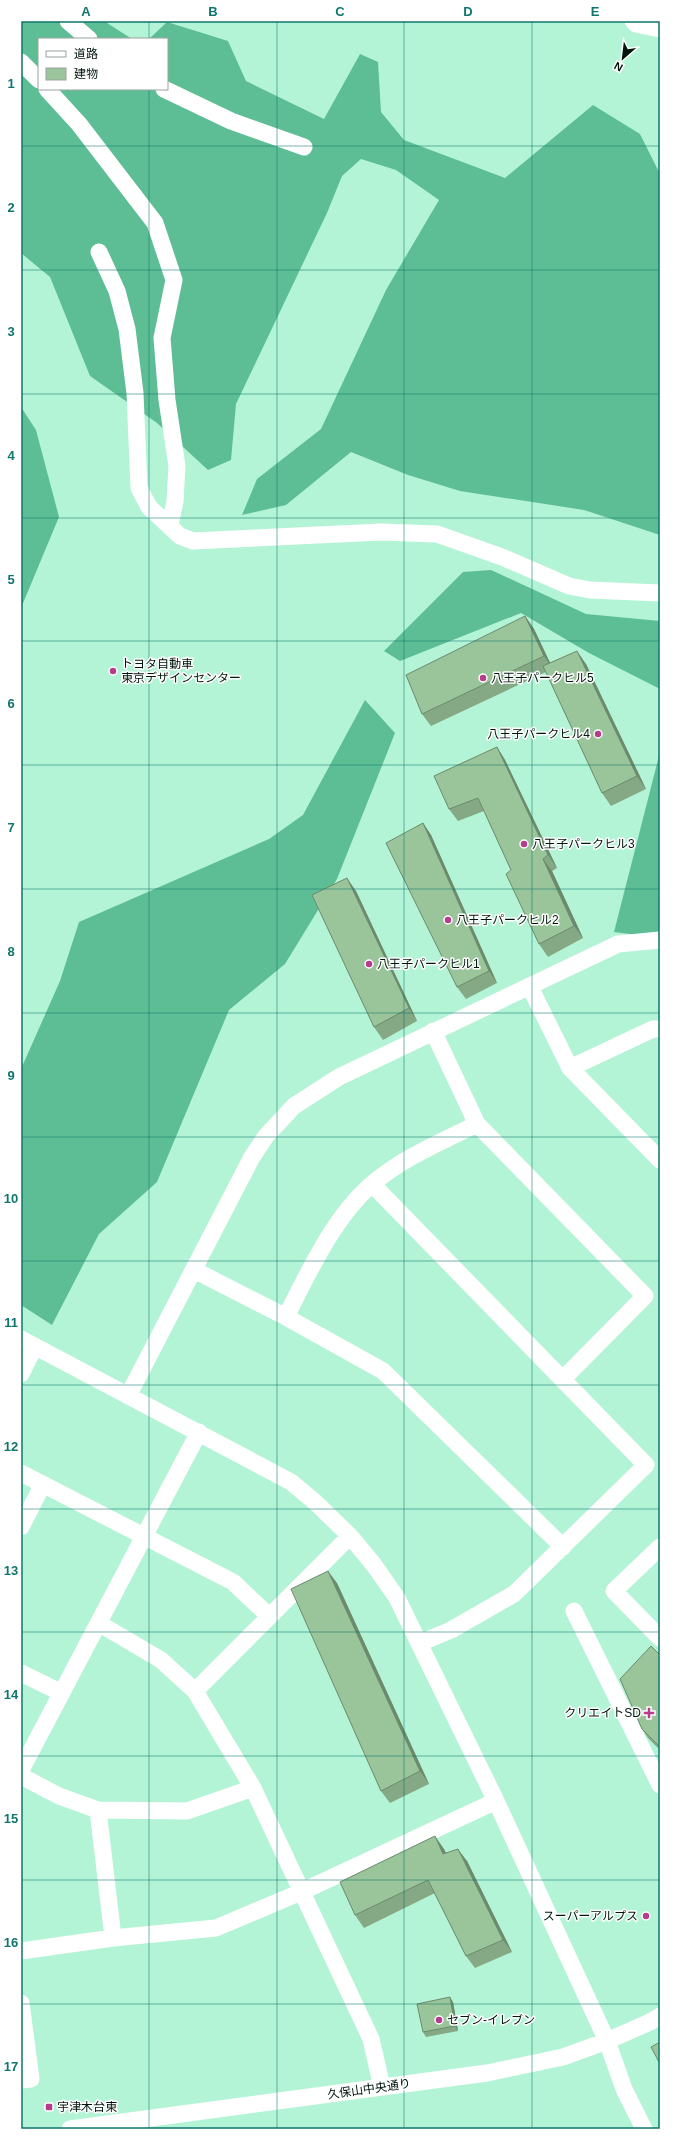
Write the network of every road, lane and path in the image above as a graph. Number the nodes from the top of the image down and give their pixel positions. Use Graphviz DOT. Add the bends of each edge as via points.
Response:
graph roads {
  1 [pos="68,21"];
  2 [pos="632,21"];
  3 [pos="660,29"];
  4 [pos="88,38"];
  5 [pos="21,62"];
  6 [pos="38,79"];
  7 [pos="48,90"];
  8 [pos="166,90"];
  9 [pos="304,147"];
  10 [pos="99,252"];
  11 [pos="170,525"];
  12 [pos="660,593"];
  13 [pos="660,940"];
  14 [pos="530,987"];
  15 [pos="660,1030"];
  16 [pos="433,1031"];
  17 [pos="570,1068"];
  18 [pos="477,1124"];
  19 [pos="660,1160"];
  20 [pos="372,1184"];
  21 [pos="194,1270"];
  22 [pos="286,1317"];
  23 [pos="28,1343"];
  24 [pos="21,1374"];
  25 [pos="563,1379"];
  26 [pos="128,1396"];
  27 [pos="200,1432"];
  28 [pos="21,1473"];
  29 [pos="42,1484"];
  30 [pos="21,1527"];
  31 [pos="145,1536"];
  32 [pos="350,1536"];
  33 [pos="563,1547"];
  34 [pos="660,1547"];
  35 [pos="574,1611"];
  36 [pos="269,1616"];
  37 [pos="100,1624"];
  38 [pos="660,1638"];
  39 [pos="420,1643"];
  40 [pos="21,1673"];
  41 [pos="195,1691"];
  42 [pos="62,1693"];
  43 [pos="21,1770"];
  44 [pos="21,1776"];
  45 [pos="660,1784"];
  46 [pos="252,1788"];
  47 [pos="496,1801"];
  48 [pos="98,1810"];
  49 [pos="302,1892"];
  50 [pos="113,1938"];
  51 [pos="21,1951"];
  52 [pos="21,2003"];
  53 [pos="660,2016"];
  54 [pos="607,2041"];
  55 [pos="21,2080"];
  56 [pos="382,2088"];
  57 [pos="70,2129"];
  58 [pos="644,2129"];
  1 -- 4 [label="street"];
  2 -- 3 [label="street"];
  5 -- 6 [label="street"];
  7 -- 11 [label="street" via="83,129 155,223 174,280 162,338 167,400 177,466 175,500"];
  8 -- 9 [label="street" via="231,121"];
  10 -- 11 [label="street" via="117,291 127,328 135,393 139,488 149,507"];
  11 -- 12 [label="street" via="180,536 193,542 381,532 437,534 502,557 569,586 590,590"];
  13 -- 14 [label="street" via="618,944"];
  14 -- 16 [label="street"];
  14 -- 17 [label="street"];
  15 -- 17 [label="street" via="653,1029"];
  16 -- 18 [label="street"];
  16 -- 21 [label="street" via="339,1076 294,1106 266,1136 252,1157"];
  17 -- 19 [label="street"];
  18 -- 20 [label="street" via="416,1155"];
  18 -- 25 [label="street" via="645,1296"];
  20 -- 22 [label="street" via="344,1213 309,1271"];
  20 -- 25 [label="street"];
  21 -- 22 [label="street"];
  21 -- 26 [label="street"];
  22 -- 33 [label="street" via="383,1371"];
  23 -- 24 [label="street"];
  23 -- 26 [label="street"];
  25 -- 33 [label="street" via="646,1465"];
  26 -- 27 [label="street"];
  27 -- 31 [label="street"];
  27 -- 32 [label="street" via="291,1482"];
  28 -- 29 [label="street"];
  29 -- 30 [label="street"];
  29 -- 31 [label="street"];
  31 -- 36 [label="street" via="233,1582"];
  31 -- 37 [label="street"];
  32 -- 36 [label="street"];
  32 -- 39 [label="street" via="397,1598"];
  33 -- 39 [label="street" via="514,1594 451,1630"];
  34 -- 38 [label="street" via="614,1591"];
  35 -- 45 [label="street"];
  36 -- 41 [label="street"];
  37 -- 41 [label="street" via="161,1660"];
  37 -- 42 [label="street"];
  39 -- 47 [label="street"];
  40 -- 42 [label="street"];
  41 -- 46 [label="street"];
  42 -- 43 [label="street"];
  44 -- 48 [label="street" via="59,1796"];
  46 -- 48 [label="street" via="187,1811"];
  46 -- 49 [label="street"];
  47 -- 49 [label="street"];
  47 -- 54 [label="street"];
  48 -- 50 [label="street"];
  49 -- 50 [label="street" via="216,1928"];
  49 -- 56 [label="street" via="371,2039"];
  50 -- 51 [label="street"];
  52 -- 55 [label="street" via="31,2078"];
  53 -- 54 [label="street, 久保山中央通り"];
  54 -- 56 [label="street, 久保山中央通り" via="563,2057 487,2073"];
  54 -- 58 [label="street" via="624,2089"];
  56 -- 57 [label="street, 久保山中央通り"];
}
